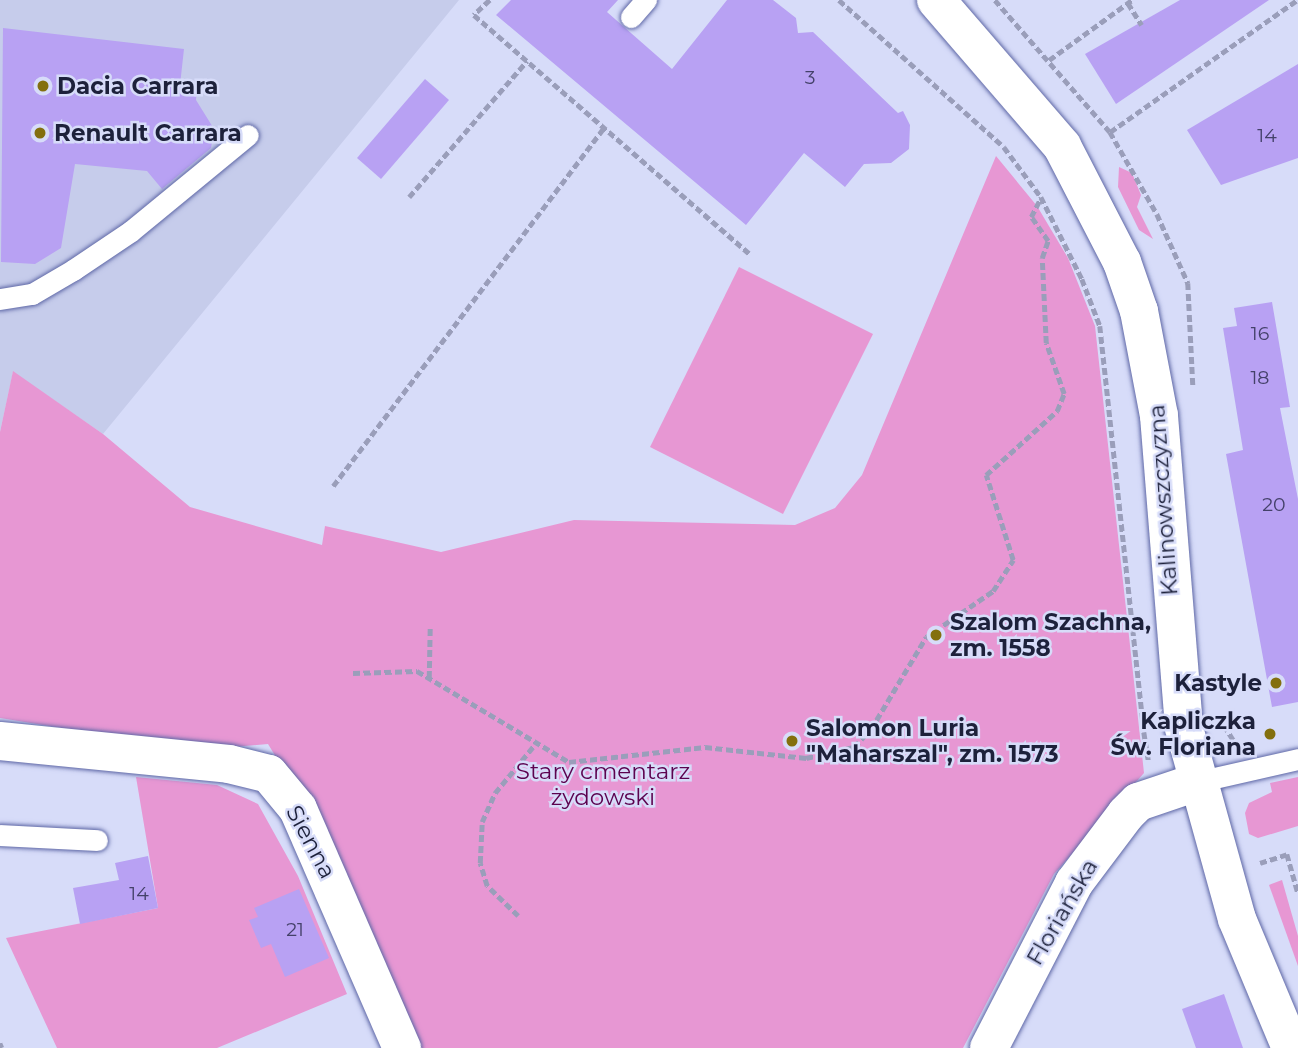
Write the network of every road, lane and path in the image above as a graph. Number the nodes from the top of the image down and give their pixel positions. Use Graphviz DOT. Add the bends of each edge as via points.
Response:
graph roads {
  1 [pos="489,0"];
  2 [pos="646,0"];
  3 [pos="839,0"];
  4 [pos="936,0"];
  5 [pos="1297,0"];
  6 [pos="1130,1"];
  7 [pos="631,17"];
  8 [pos="1142,25"];
  9 [pos="1049,60"];
  10 [pos="527,61"];
  11 [pos="604,128"];
  12 [pos="1110,132"];
  13 [pos="248,135"];
  14 [pos="409,197"];
  15 [pos="1041,197"];
  16 [pos="749,253"];
  17 [pos="0,299"];
  18 [pos="332,486"];
  19 [pos="430,628"];
  20 [pos="353,673"];
  21 [pos="429,678"];
  22 [pos="1222,720"];
  23 [pos="1144,735"];
  24 [pos="0,741"];
  25 [pos="536,743"];
  26 [pos="1234,743"];
  27 [pos="1298,760"];
  28 [pos="1197,782"];
  29 [pos="0,835"];
  30 [pos="97,840"];
  31 [pos="1253,865"];
  32 [pos="1298,894"];
  33 [pos="518,916"];
  34 [pos="0,1043"];
  35 [pos="2,1048"];
  36 [pos="402,1048"];
  37 [pos="989,1048"];
  38 [pos="1291,1048"];
  1 -- 10 [label="path" via="474,15"];
  2 -- 7 [label="lane"];
  3 -- 15 [label="path" via="1004,147"];
  4 -- 28 [label="street, Kalinowszczyzna" via="1062,146 1098,209 1135,299 1159,416 1177,667"];
  5 -- 12 [label="path"];
  6 -- 8 [label="path"];
  6 -- 9 [label="path"];
  10 -- 11 [label="path"];
  10 -- 14 [label="path"];
  11 -- 16 [label="path"];
  11 -- 18 [label="path"];
  13 -- 17 [label="lane" via="131,231 82,264 32,294"];
  15 -- 23 [label="path" via="1100,326"];
  15 -- 25 [label="path" via="1031,217 1048,241 1042,258 1046,343 1064,394 1057,411 986,475 1013,560 993,591 926,637 871,729 854,747 806,758 764,756 738,746 569,762"];
  19 -- 21 [label="path"];
  20 -- 21 [label="path" via="416,671"];
  21 -- 25 [label="path"];
  22 -- 26 [label="path"];
  24 -- 36 [label="street, Sienna" via="229,764 269,774 298,809"];
  25 -- 33 [label="path" via="495,793 482,822 480,863 487,886"];
  27 -- 28 [label="lane"];
  28 -- 37 [label="street, Floriańska" via="1138,802 1126,814 1074,883"];
  28 -- 38 [label="street, Kalinowszczyzna" via="1237,919"];
  29 -- 30 [label="lane"];
  31 -- 32 [label="path" via="1287,854"];
  34 -- 35 [label="path"];
}
